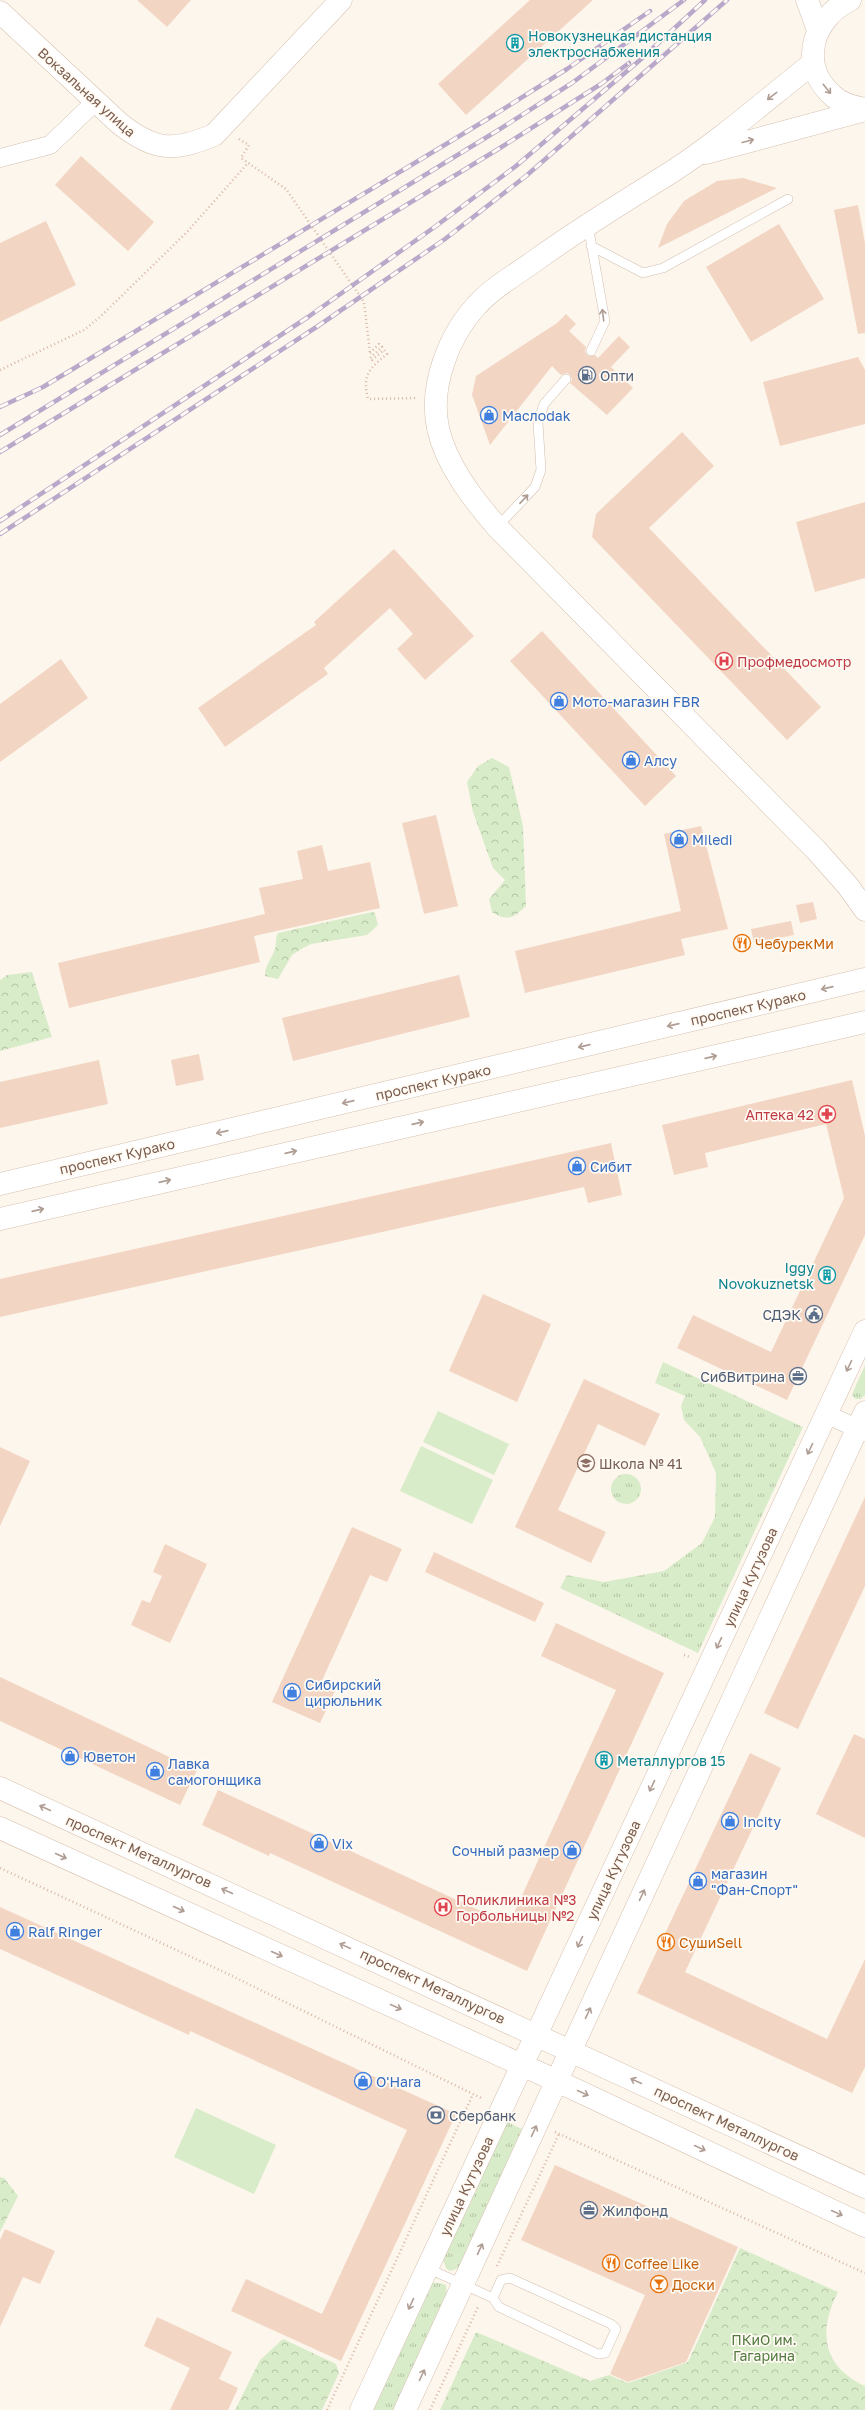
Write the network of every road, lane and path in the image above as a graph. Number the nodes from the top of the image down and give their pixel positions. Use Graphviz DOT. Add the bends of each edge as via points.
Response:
graph roads {
  1 [pos="341,0"];
  2 [pos="807,0"];
  3 [pos="850,0"];
  4 [pos="0,12"];
  5 [pos="818,30"];
  6 [pos="813,63"];
  7 [pos="95,102"];
  8 [pos="865,110"];
  9 [pos="235,144"];
  10 [pos="697,155"];
  11 [pos="0,158"];
  12 [pos="248,163"];
  13 [pos="788,199"];
  14 [pos="590,235"];
  15 [pos="590,351"];
  16 [pos="0,370"];
  17 [pos="566,379"];
  18 [pos="437,398"];
  19 [pos="497,527"];
  20 [pos="864,912"];
  21 [pos="865,979"];
  22 [pos="865,1022"];
  23 [pos="0,1184"];
  24 [pos="0,1219"];
  25 [pos="865,1331"];
  26 [pos="826,1414"];
  27 [pos="863,1424"];
  28 [pos="0,1788"];
  29 [pos="0,1828"];
  30 [pos="0,1868"];
  31 [pos="537,2034"];
  32 [pos="570,2051"];
  33 [pos="522,2065"];
  34 [pos="557,2081"];
  35 [pos="473,2094"];
  36 [pos="502,2108"];
  37 [pos="538,2124"];
  38 [pos="865,2187"];
  39 [pos="865,2226"];
  40 [pos="427,2268"];
  41 [pos="865,2273"];
  42 [pos="463,2285"];
  43 [pos="493,2298"];
  44 [pos="327,2410"];
  45 [pos="361,2410"];
  46 [pos="405,2410"];
  1 -- 7 [label="main road, Вокзальная улица" via="214,135 189,145 164,148 138,138"];
  2 -- 5 [label="main road"];
  3 -- 5 [label="main road" via="826,16"];
  4 -- 7 [label="main road, Вокзальная улица"];
  5 -- 6 [label="main road" via="813,46"];
  6 -- 8 [label="main road, one-way" via="820,81 832,96 848,106"];
  6 -- 10 [label="main road, one-way"];
  7 -- 11 [label="street" via="50,144"];
  10 -- 8 [label="main road, one-way"];
  9 -- 12 [label="path" via="239,139 249,145 241,158"];
  10 -- 14 [label="main road"];
  12 -- 16 [label="path" via="188,231 100,317 84,330"];
  12 -- 18 [label="path" via="286,189 364,302 370,353 379,344 382,348 370,358 372,360 384,350 387,354 371,367 367,374 365,385 368,399"];
  13 -- 14 [label="lane" via="663,268 644,273"];
  15 -- 14 [label="lane, one-way" via="605,321"];
  14 -- 18 [label="main road" via="478,304 461,325 445,353"];
  19 -- 17 [label="lane, one-way" via="535,487 541,470 538,423 544,404"];
  18 -- 19 [label="main road" via="438,428 453,465 471,497"];
  19 -- 20 [label="main road" via="816,850 848,886"];
  21 -- 23 [label="main road, проспект Курако, one-way"];
  24 -- 22 [label="main road, one-way"];
  25 -- 26 [label="main road, улица Кутузова, one-way"];
  26 -- 27 [label="street"];
  26 -- 31 [label="main road, улица Кутузова, one-way"];
  32 -- 27 [label="main road, one-way"];
  31 -- 28 [label="main road, проспект Металлургов, one-way"];
  29 -- 33 [label="main road, one-way"];
  30 -- 35 [label="path" via="226,1972"];
  31 -- 32 [label="main road, проспект Металлургов"];
  31 -- 33 [label="main road, улица Кутузова"];
  32 -- 34 [label="main road"];
  38 -- 32 [label="main road, проспект Металлургов, one-way"];
  33 -- 34 [label="main road"];
  33 -- 36 [label="main road, улица Кутузова"];
  34 -- 37 [label="main road"];
  34 -- 39 [label="main road, one-way"];
  35 -- 36 [label="path"];
  35 -- 44 [label="path"];
  36 -- 40 [label="main road, улица Кутузова"];
  37 -- 41 [label="path"];
  42 -- 37 [label="main road, one-way"];
  40 -- 42 [label="lane"];
  40 -- 45 [label="main road, улица Кутузова, one-way"];
  42 -- 43 [label="lane"];
  46 -- 42 [label="main road, one-way"];
  43 -- 43 [label="lane" via="501,2280 510,2278 611,2324 616,2329 605,2353 598,2354 499,2307"];
}
